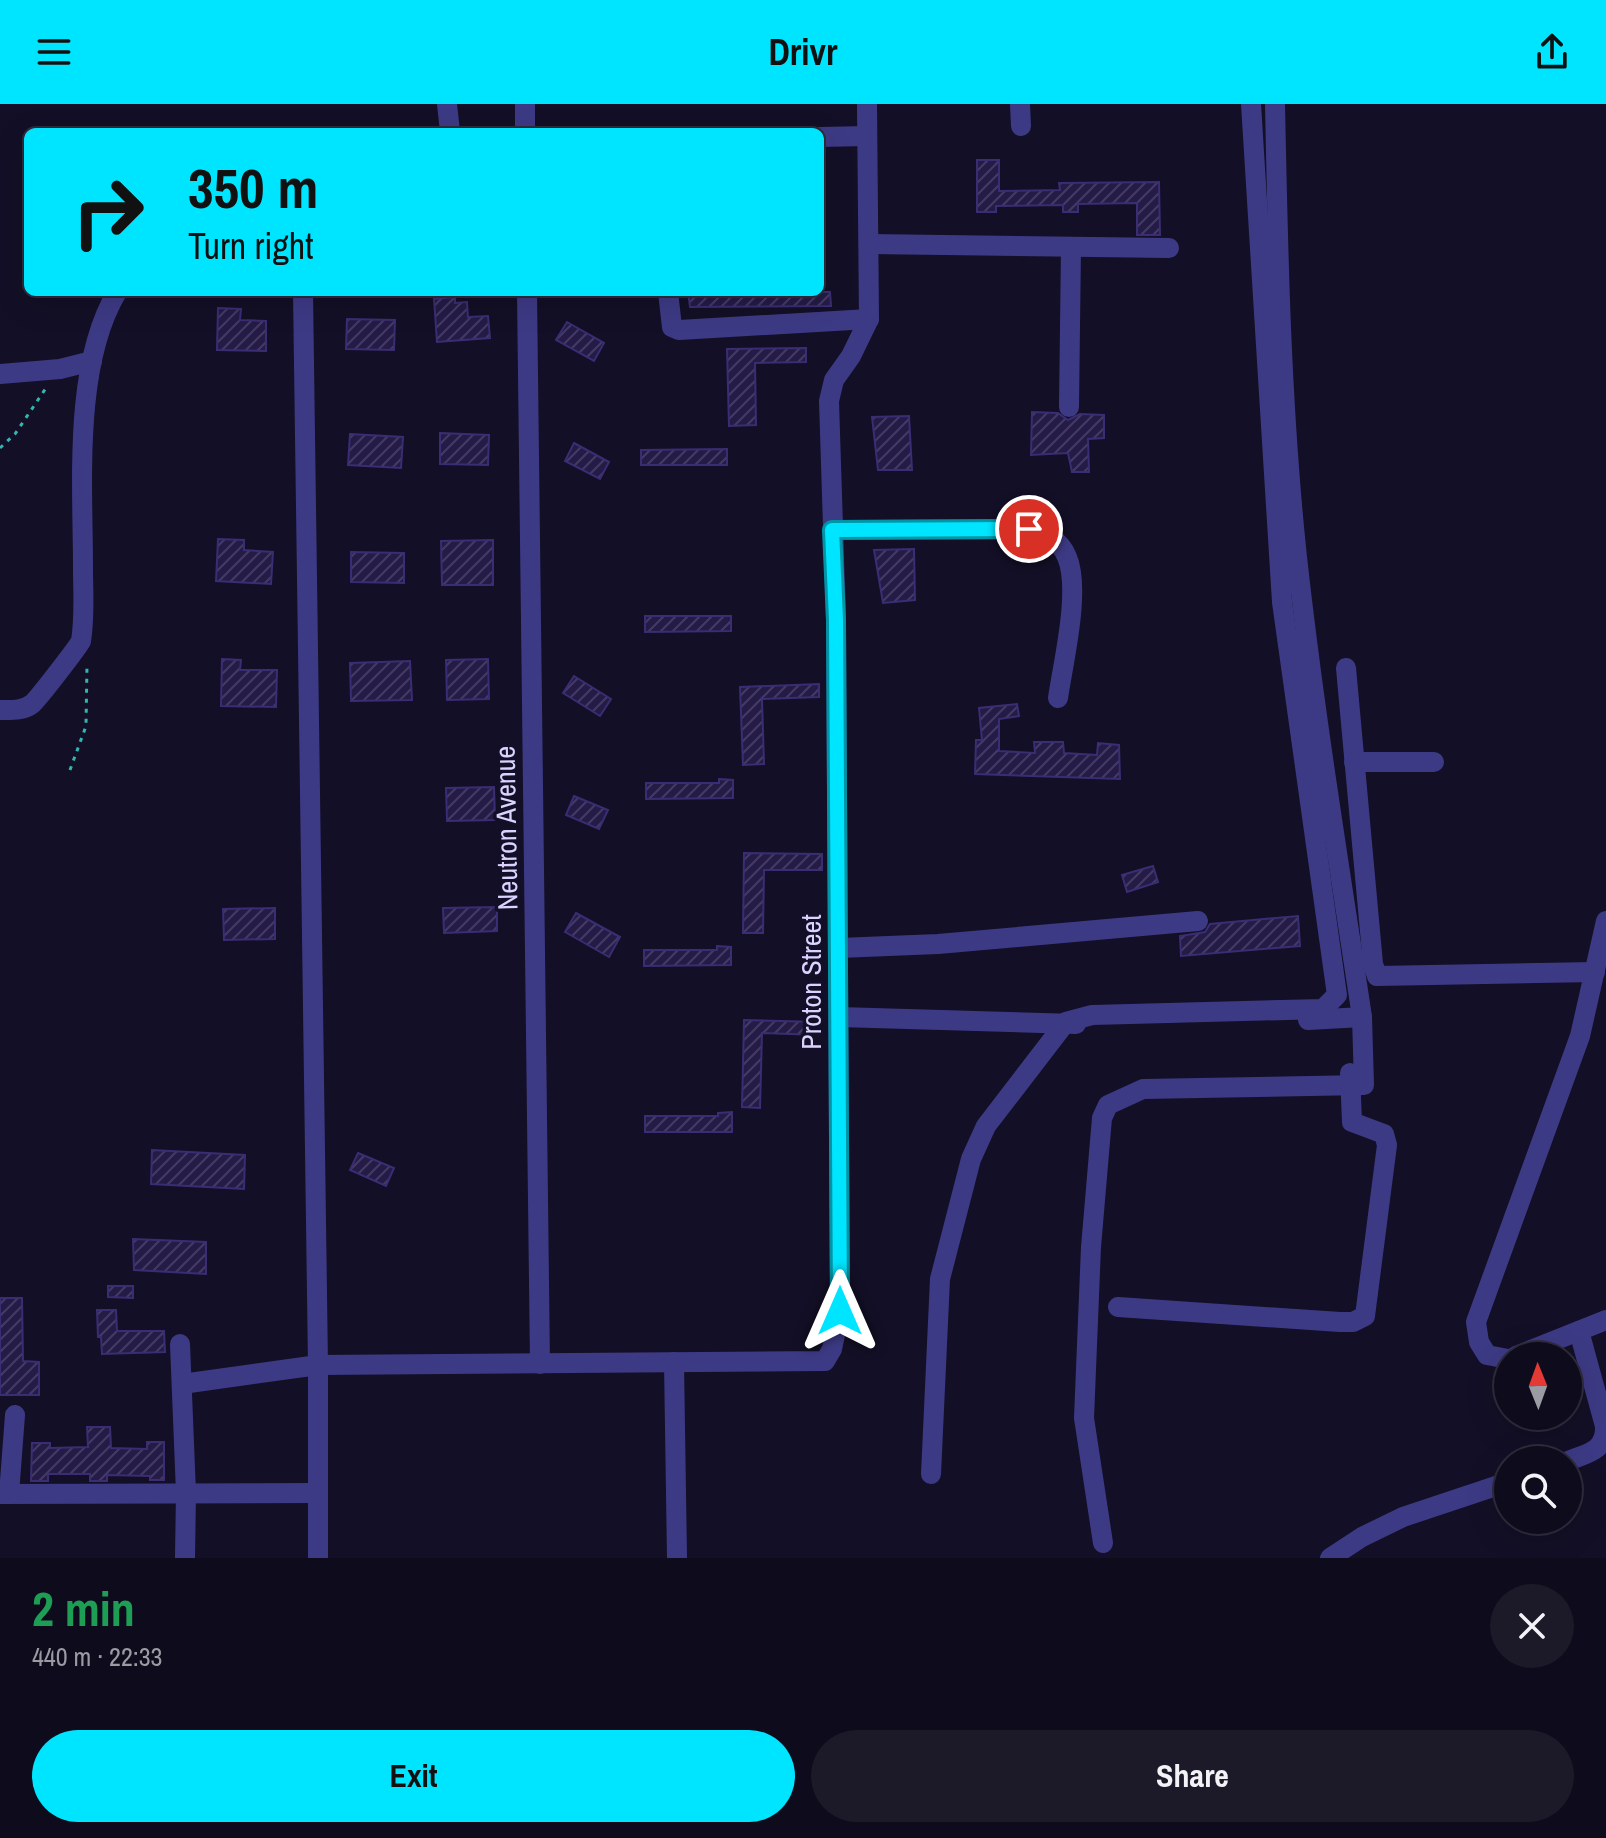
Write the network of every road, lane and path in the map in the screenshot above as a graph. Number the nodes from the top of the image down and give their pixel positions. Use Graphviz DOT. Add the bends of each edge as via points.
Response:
graph roads {
  1 [pos="447,104"];
  2 [pos="525,104"];
  3 [pos="867,104"];
  4 [pos="1020,104"];
  5 [pos="1275,104"];
  6 [pos="1251,105"];
  7 [pos="1021,126"];
  8 [pos="450,128"];
  9 [pos="525,128"];
  10 [pos="867,136"];
  11 [pos="824,137"];
  12 [pos="869,244"];
  13 [pos="1071,247"];
  14 [pos="1169,248"];
  15 [pos="114,296"];
  16 [pos="303,296"];
  17 [pos="527,296"];
  18 [pos="668,296"];
  19 [pos="869,319"];
  20 [pos="92,361"];
  21 [pos="60,369"];
  22 [pos="0,374"];
  23 [pos="1069,407"];
  24 [pos="0,448"];
  25 [pos="832,530"];
  26 [pos="81,641"];
  27 [pos="1346,668"];
  28 [pos="1058,698"];
  29 [pos="0,710"];
  30 [pos="1354,762"];
  31 [pos="1434,762"];
  32 [pos="70,770"];
  33 [pos="1198,921"];
  34 [pos="1606,921"];
  35 [pos="839,948"];
  36 [pos="1595,972"];
  37 [pos="839,1017"];
  38 [pos="1197,1018"];
  39 [pos="1355,1018"];
  40 [pos="1066,1022"];
  41 [pos="1357,1085"];
  42 [pos="1118,1307"];
  43 [pos="1606,1320"];
  44 [pos="1579,1331"];
  45 [pos="1551,1342"];
  46 [pos="180,1344"];
  47 [pos="1494,1356"];
  48 [pos="674,1362"];
  49 [pos="540,1364"];
  50 [pos="318,1365"];
  51 [pos="182,1384"];
  52 [pos="15,1415"];
  53 [pos="1582,1456"];
  54 [pos="931,1474"];
  55 [pos="1494,1487"];
  56 [pos="186,1493"];
  57 [pos="318,1493"];
  58 [pos="4,1494"];
  59 [pos="1103,1543"];
  60 [pos="185,1558"];
  61 [pos="318,1558"];
  62 [pos="677,1558"];
  63 [pos="1330,1558"];
  1 -- 8 [label="street"];
  2 -- 9 [label="street"];
  3 -- 10 [label="street, Proton Street"];
  4 -- 7 [label="street"];
  5 -- 6 [label="street"];
  5 -- 39 [label="street" via="1285,396 1297,554"];
  6 -- 38 [label="street" via="1282,602 1337,995 1323,1009"];
  10 -- 11 [label="street"];
  10 -- 12 [label="street, Proton Street"];
  12 -- 13 [label="street"];
  12 -- 19 [label="street, Proton Street"];
  13 -- 14 [label="street"];
  13 -- 23 [label="street"];
  15 -- 20 [label="street"];
  16 -- 50 [label="street"];
  17 -- 49 [label="street, Neutron Avenue"];
  18 -- 19 [label="street" via="669,319 679,330"];
  19 -- 25 [label="street, Proton Street" via="834,380 829,401"];
  20 -- 21 [label="street"];
  20 -- 26 [label="street" via="83,441"];
  21 -- 22 [label="street"];
  21 -- 24 [label="path"];
  25 -- 28 [label="street" via="1029,529 1052,538 1067,556 1071,577"];
  25 -- 35 [label="street, Proton Street"];
  26 -- 29 [label="street" via="32,704"];
  26 -- 32 [label="path" via="88,711 84,738"];
  27 -- 30 [label="street"];
  30 -- 31 [label="street"];
  30 -- 36 [label="street" via="1377,976"];
  33 -- 35 [label="street"];
  34 -- 36 [label="street"];
  35 -- 37 [label="street, Proton Street"];
  36 -- 47 [label="street" via="1575,1050 1476,1322 1479,1342"];
  37 -- 40 [label="street"];
  37 -- 48 [label="street, Proton Street" via="840,1311 832,1349 825,1361"];
  38 -- 39 [label="street"];
  38 -- 40 [label="street" via="1088,1027"];
  39 -- 41 [label="street"];
  40 -- 54 [label="street" via="986,1126 971,1159 940,1279"];
  41 -- 42 [label="street" via="1352,1122 1384,1134 1387,1145 1365,1316 1340,1322"];
  41 -- 59 [label="street" via="1143,1089 1108,1105 1102,1118 1091,1247 1084,1418"];
  43 -- 44 [label="street"];
  44 -- 45 [label="street"];
  44 -- 53 [label="street" via="1605,1426 1598,1450"];
  46 -- 51 [label="street"];
  48 -- 49 [label="street, Proton Street"];
  48 -- 62 [label="street"];
  49 -- 50 [label="street, Proton Street"];
  50 -- 51 [label="street, Proton Street"];
  50 -- 57 [label="street"];
  51 -- 56 [label="street"];
  52 -- 58 [label="street"];
  55 -- 63 [label="street" via="1403,1517"];
  56 -- 57 [label="street"];
  56 -- 58 [label="street"];
  56 -- 60 [label="street"];
  57 -- 61 [label="street"];
}
